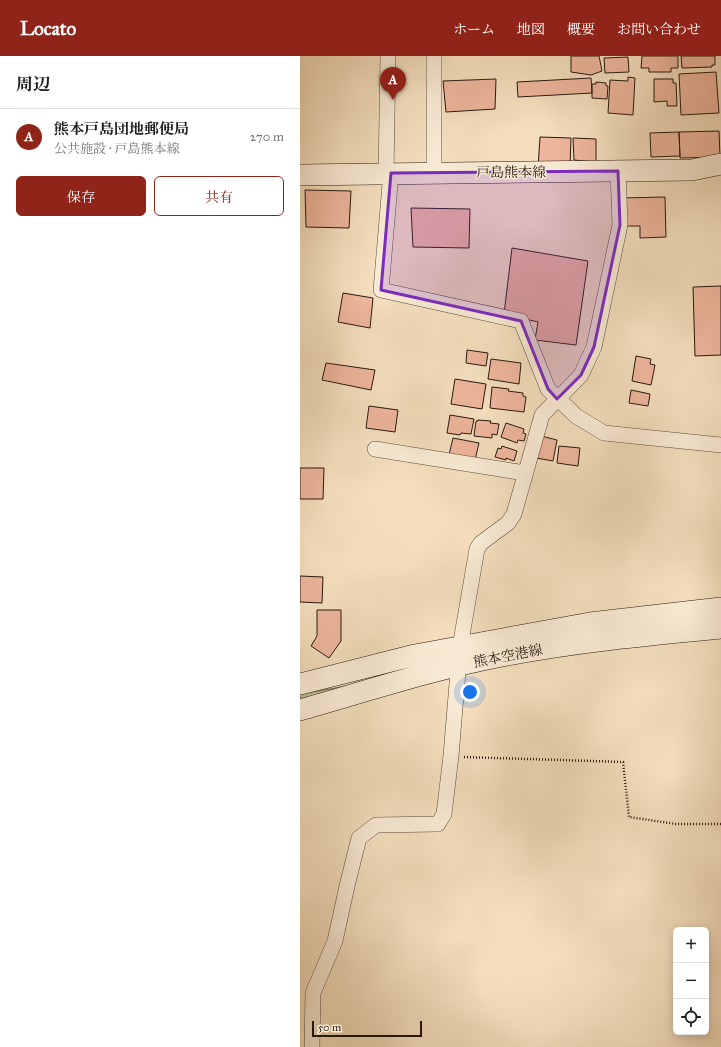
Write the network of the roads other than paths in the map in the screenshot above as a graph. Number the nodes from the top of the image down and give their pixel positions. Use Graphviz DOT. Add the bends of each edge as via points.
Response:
graph roads {
  1 [pos="388,56"];
  2 [pos="434,56"];
  3 [pos="721,164"];
  4 [pos="618,171"];
  5 [pos="434,172"];
  6 [pos="388,173"];
  7 [pos="300,175"];
  8 [pos="557,399"];
  9 [pos="721,446"];
  10 [pos="375,449"];
  11 [pos="525,473"];
  12 [pos="721,608"];
  13 [pos="721,628"];
  14 [pos="459,657"];
  15 [pos="300,684"];
  16 [pos="300,710"];
  17 [pos="307,993"];
  18 [pos="312,1047"];
  1 -- 6 [label="street"];
  2 -- 5 [label="street"];
  3 -- 4 [label="main road, 戸島熊本線" via="692,170"];
  4 -- 5 [label="main road, 戸島熊本線"];
  4 -- 8 [label="street" via="620,225 594,347 581,376"];
  5 -- 6 [label="main road, 戸島熊本線"];
  6 -- 7 [label="main road, 戸島熊本線"];
  6 -- 8 [label="street" via="381,290 521,321 548,389"];
  8 -- 9 [label="street" via="576,416 604,433"];
  8 -- 11 [label="street" via="542,415"];
  10 -- 11 [label="street"];
  11 -- 14 [label="street" via="514,514 508,523 480,543 477,549"];
  12 -- 14 [label="main road, 熊本空港線" via="590,623"];
  13 -- 14 [label="main road, 熊本空港線" via="663,633 501,656"];
  14 -- 15 [label="main road, 熊本空港線" via="415,656"];
  14 -- 16 [label="main road, 熊本空港線"];
  14 -- 17 [label="street" via="444,814 438,824 376,825 359,838 336,941"];
  17 -- 18 [label="street"];
}
